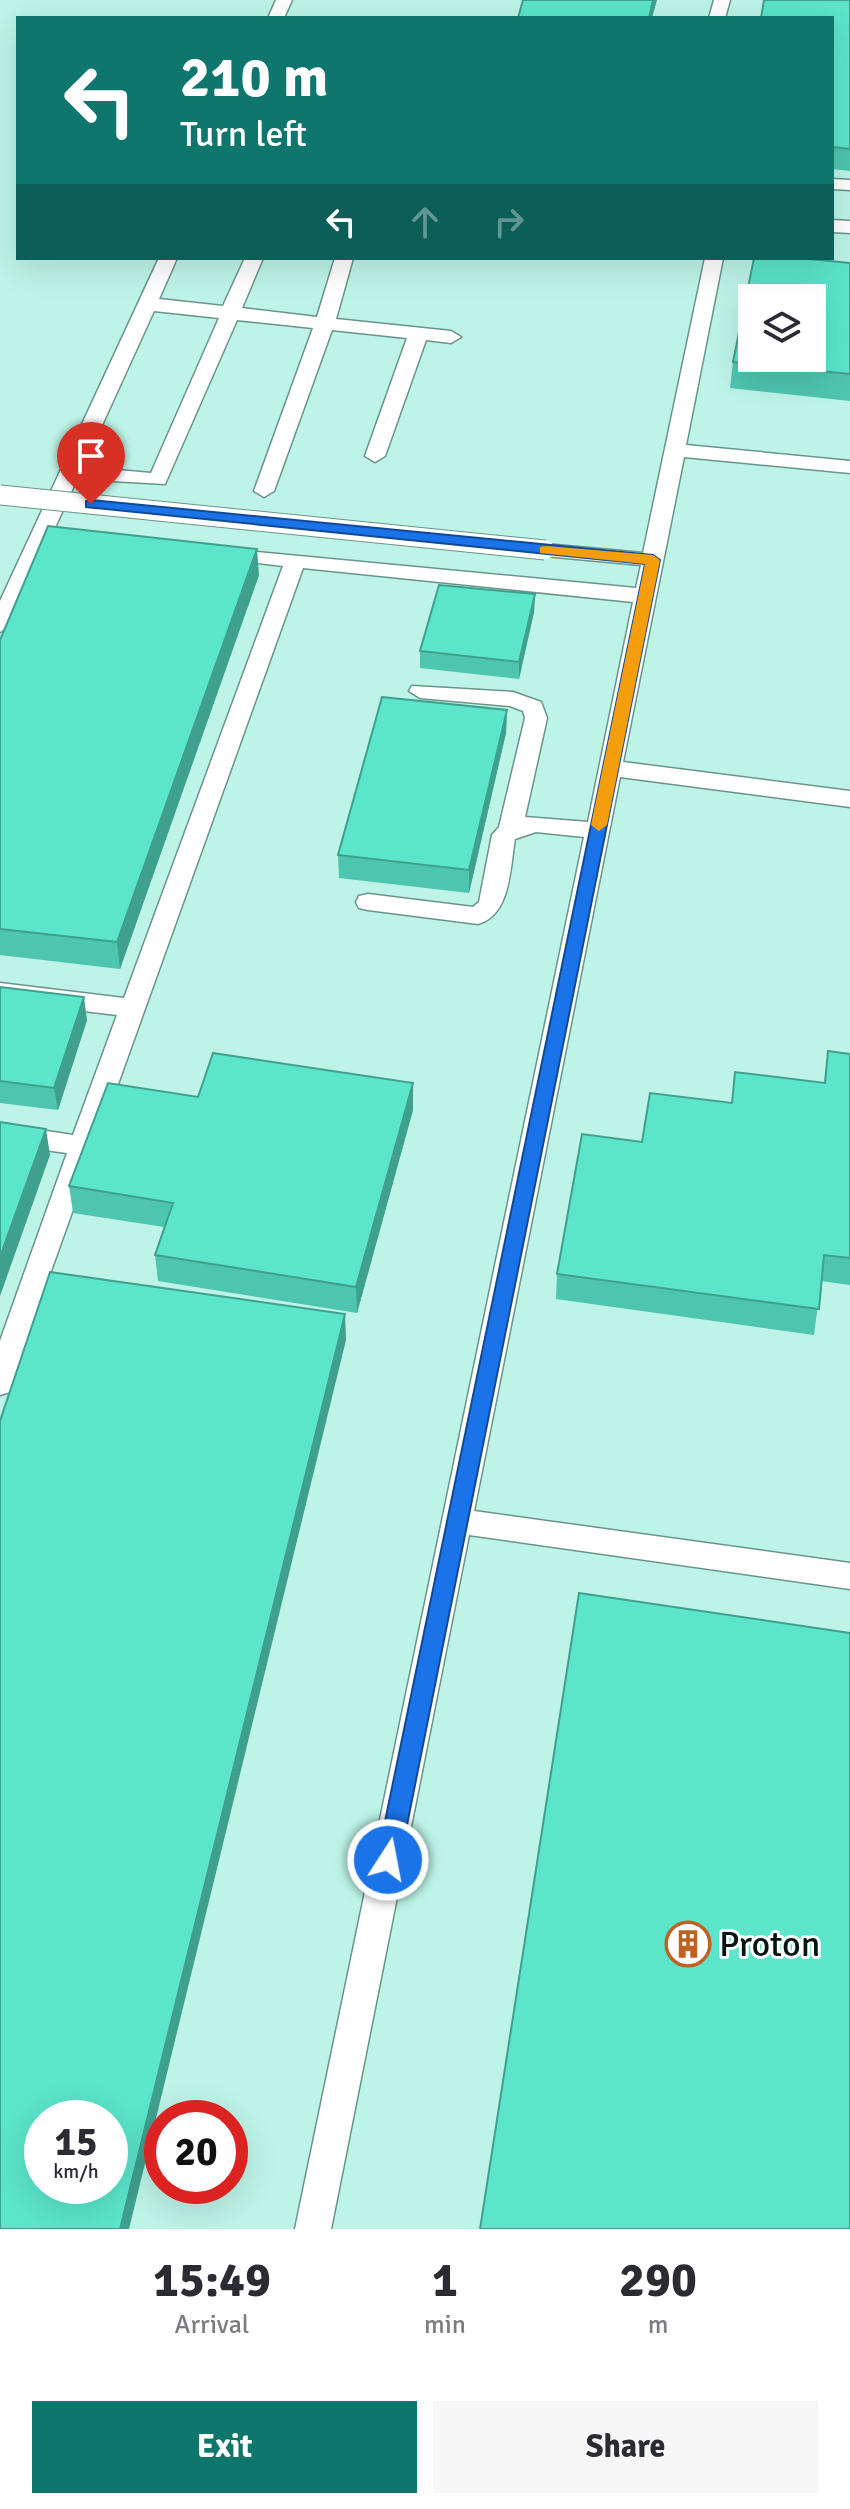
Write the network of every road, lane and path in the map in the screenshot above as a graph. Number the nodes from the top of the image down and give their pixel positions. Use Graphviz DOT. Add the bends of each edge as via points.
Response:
graph roads {
  1 [pos="167,260"];
  2 [pos="253,260"];
  3 [pos="343,260"];
  4 [pos="714,260"];
  5 [pos="147,304"];
  6 [pos="230,313"];
  7 [pos="325,323"];
  8 [pos="419,333"];
  9 [pos="451,337"];
  10 [pos="677,450"];
  11 [pos="375,456"];
  12 [pos="850,467"];
  13 [pos="71,472"];
  14 [pos="264,491"];
  15 [pos="0,495"];
  16 [pos="200,551"];
  17 [pos="653,560"];
  18 [pos="295,561"];
  19 [pos="645,596"];
  20 [pos="0,625"];
  21 [pos="420,691"];
  22 [pos="611,768"];
  23 [pos="850,799"];
  24 [pos="511,828"];
  25 [pos="598,831"];
  26 [pos="368,902"];
  27 [pos="0,992"];
  28 [pos="133,1008"];
  29 [pos="0,1134"];
  30 [pos="83,1146"];
  31 [pos="0,1384"];
  32 [pos="457,1521"];
  33 [pos="850,1576"];
  34 [pos="313,2229"];
  1 -- 5 [label="lane"];
  2 -- 6 [label="lane"];
  3 -- 7 [label="lane"];
  4 -- 10 [label="lane"];
  5 -- 6 [label="lane"];
  5 -- 13 [label="lane"];
  6 -- 7 [label="lane"];
  6 -- 13 [label="lane" via="158,480"];
  7 -- 8 [label="lane"];
  7 -- 14 [label="lane"];
  8 -- 9 [label="lane"];
  8 -- 11 [label="lane"];
  10 -- 12 [label="lane"];
  10 -- 17 [label="lane"];
  13 -- 20 [label="lane" via="50,536"];
  15 -- 17 [label="lane, bridge"];
  16 -- 18 [label="lane"];
  17 -- 19 [label="lane"];
  18 -- 19 [label="lane"];
  18 -- 28 [label="lane"];
  19 -- 22 [label="lane"];
  21 -- 24 [label="lane" via="513,699 533,707 536,718"];
  22 -- 23 [label="lane"];
  22 -- 25 [label="lane"];
  24 -- 25 [label="lane" via="527,824"];
  24 -- 26 [label="lane" via="504,835 490,905 478,916"];
  25 -- 32 [label="lane"];
  27 -- 28 [label="lane"];
  28 -- 30 [label="lane"];
  29 -- 30 [label="lane"];
  30 -- 31 [label="lane"];
  32 -- 33 [label="lane"];
  32 -- 34 [label="lane"];
}
